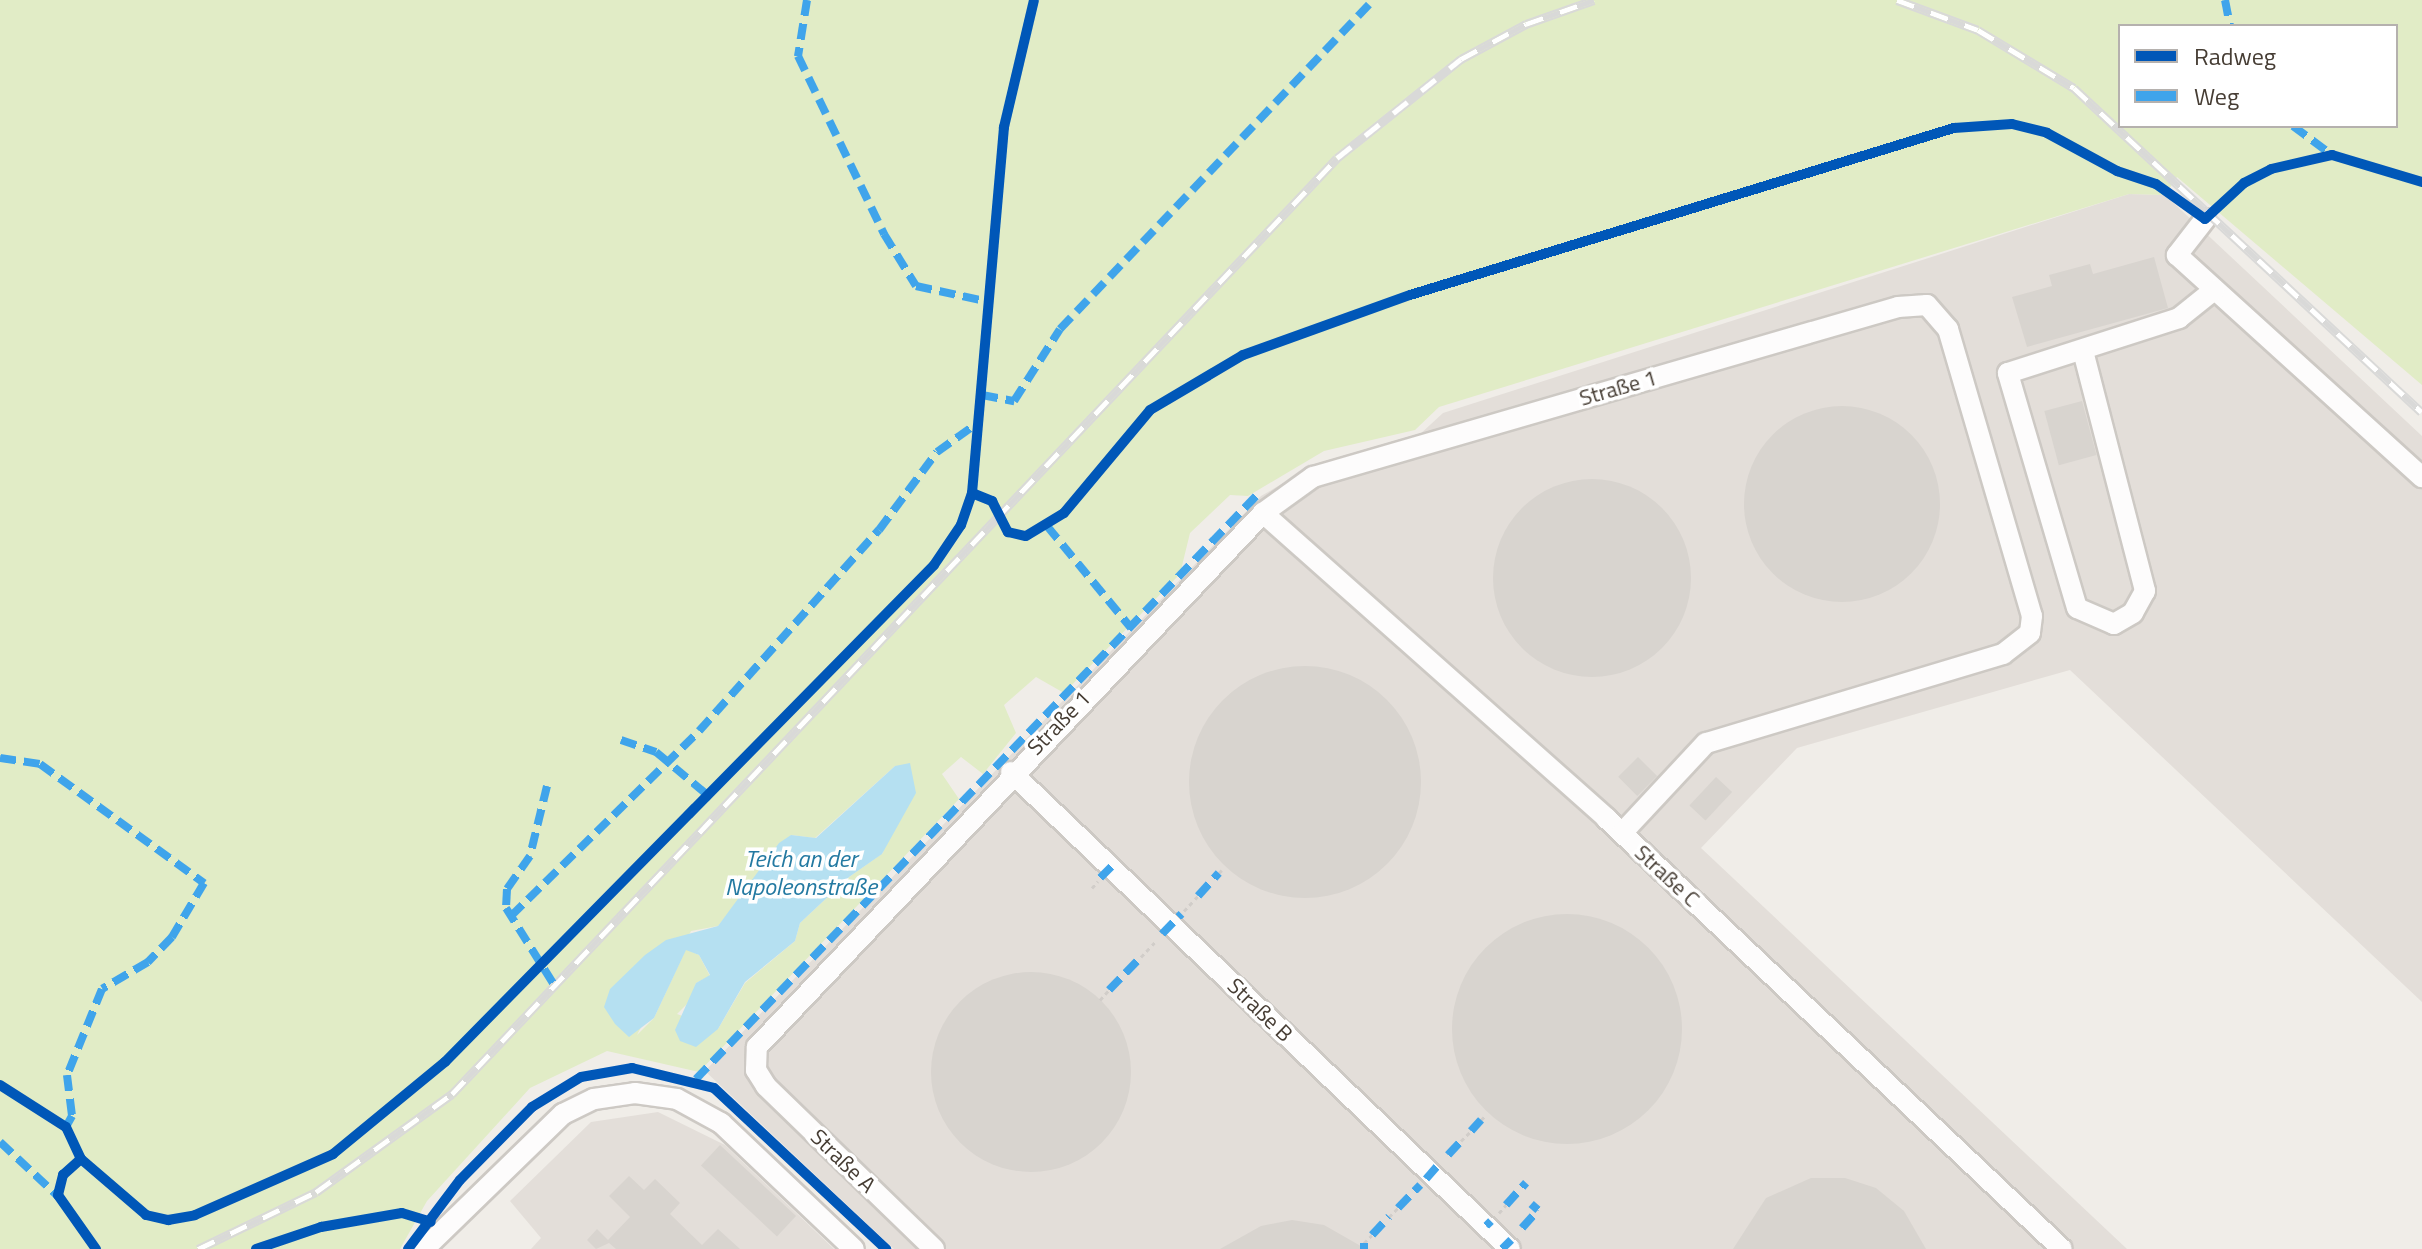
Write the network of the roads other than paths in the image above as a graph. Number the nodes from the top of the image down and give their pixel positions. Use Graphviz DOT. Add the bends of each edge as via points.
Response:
graph roads {
  1 [pos="2205,219"];
  2 [pos="2214,290"];
  3 [pos="2083,351"];
  4 [pos="2422,477"];
  5 [pos="1263,513"];
  6 [pos="1011,772"];
  7 [pos="1622,833"];
  8 [pos="756,1070"];
  9 [pos="424,1249"];
  10 [pos="854,1249"];
  11 [pos="934,1249"];
  12 [pos="1510,1249"];
  13 [pos="2062,1249"];
  1 -- 2 [label="street" via="2177,255"];
  2 -- 3 [label="street" via="2179,318"];
  2 -- 4 [label="street"];
  3 -- 3 [label="street" via="2008,373 2077,608 2114,624 2133,613 2145,591"];
  5 -- 6 [label="street, Straße 1"];
  5 -- 7 [label="street, Straße C"];
  5 -- 7 [label="street, Straße 1" via="1313,477 1898,307 1915,303 1939,313 2032,616 2030,633 2003,654 1706,743"];
  6 -- 8 [label="street, Straße 1" via="768,1030 757,1047"];
  6 -- 12 [label="street, Straße B"];
  7 -- 13 [label="street, Straße C"];
  8 -- 11 [label="street, Straße A"];
  9 -- 10 [label="street" via="563,1114 594,1099 635,1093 677,1099 721,1123"];
}
